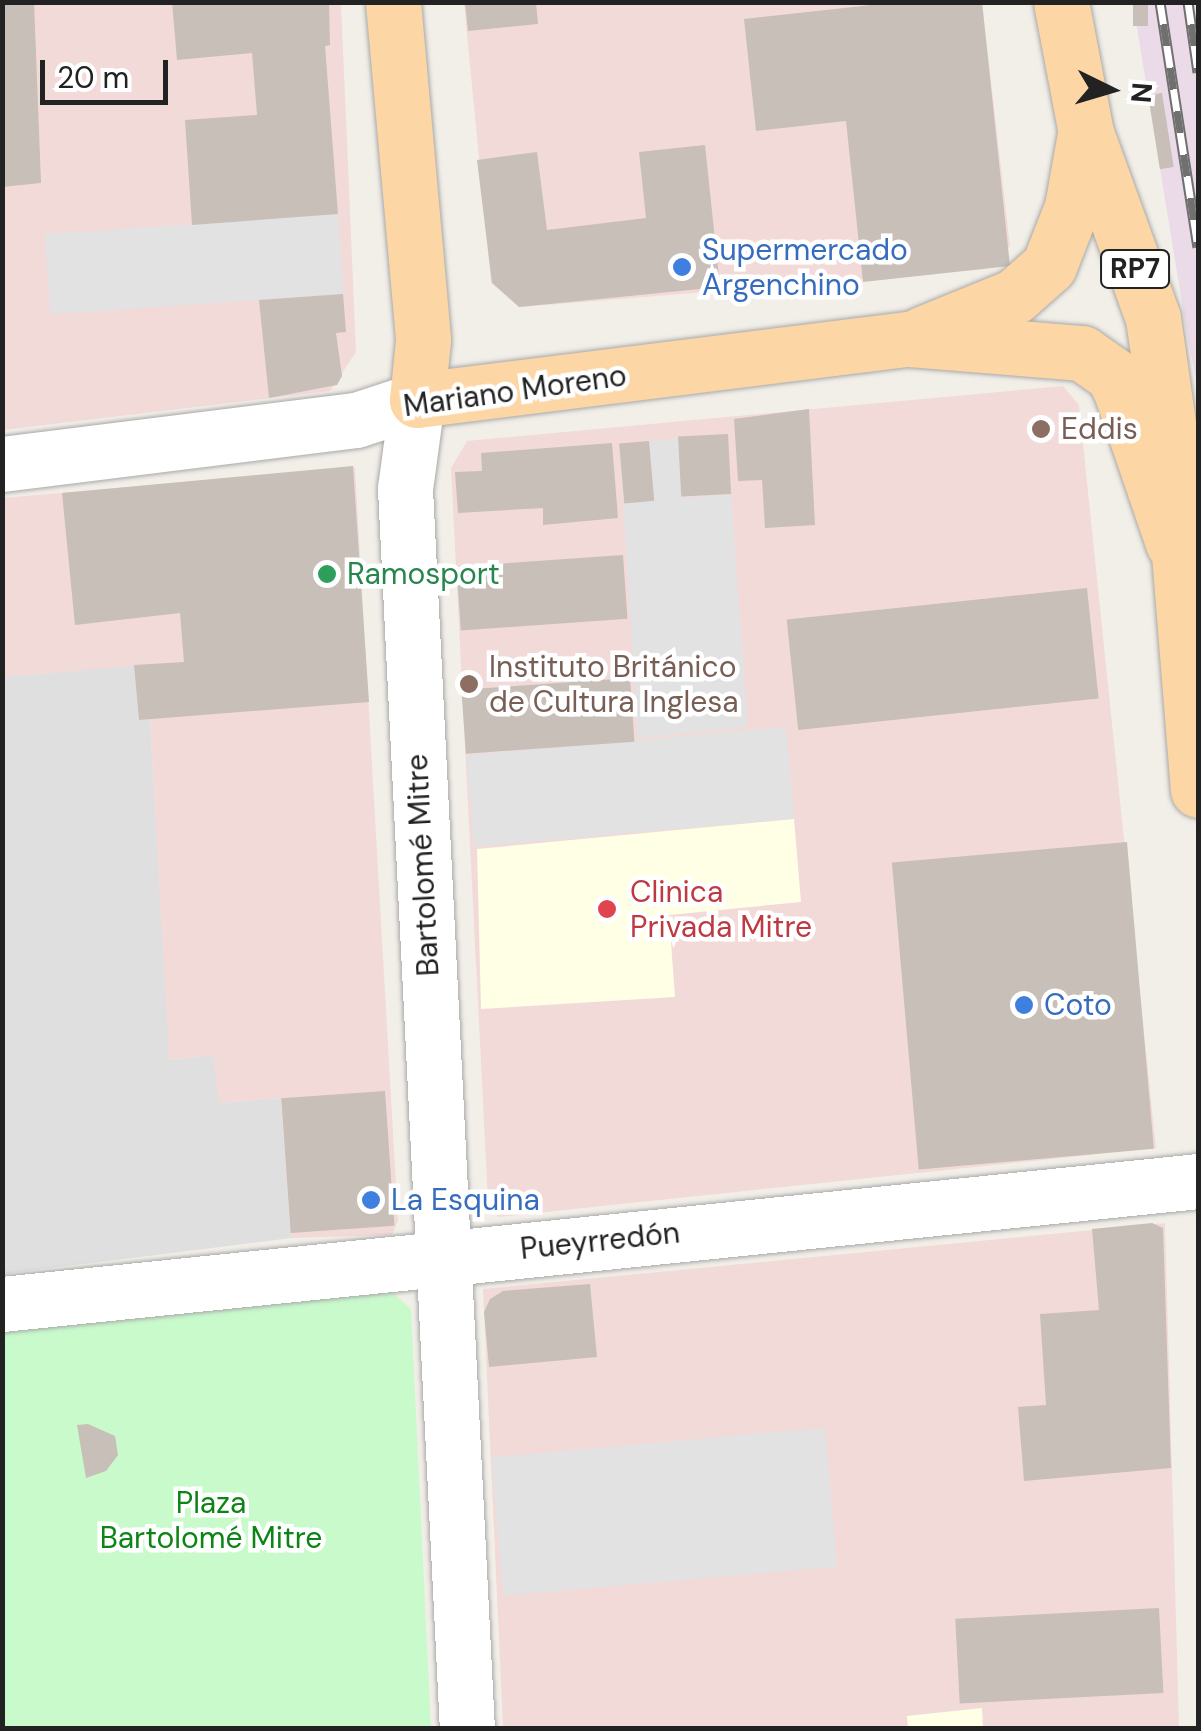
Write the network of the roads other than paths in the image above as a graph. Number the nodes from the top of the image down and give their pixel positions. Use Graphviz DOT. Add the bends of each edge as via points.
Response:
graph roads {
  1 [pos="394,2"];
  2 [pos="1061,2"];
  3 [pos="1086,134"];
  4 [pos="910,339"];
  5 [pos="417,400"];
  6 [pos="2,464"];
  7 [pos="1173,543"];
  8 [pos="1198,790"];
  9 [pos="1198,1180"];
  10 [pos="442,1257"];
  11 [pos="2,1304"];
  12 [pos="467,1728"];
  1 -- 5 [label="main road, Bartolomé Mitre" via="422,340"];
  2 -- 3 [label="main road, RP7"];
  3 -- 4 [label="main road, Mariano Moreno" via="1072,207 1036,282"];
  3 -- 7 [label="main road, RP7" via="1153,318 1169,430"];
  4 -- 5 [label="main road, Mariano Moreno"];
  4 -- 7 [label="main road, Mariano Moreno" via="1063,350 1099,361 1121,391"];
  5 -- 6 [label="street, Mariano Moreno" via="356,420"];
  5 -- 10 [label="street, Bartolomé Mitre" via="405,489"];
  7 -- 8 [label="main road, RP7"];
  9 -- 10 [label="street, Pueyrredón"];
  10 -- 11 [label="street, Pueyrredón"];
  10 -- 12 [label="street, Bartolomé Mitre"];
}
